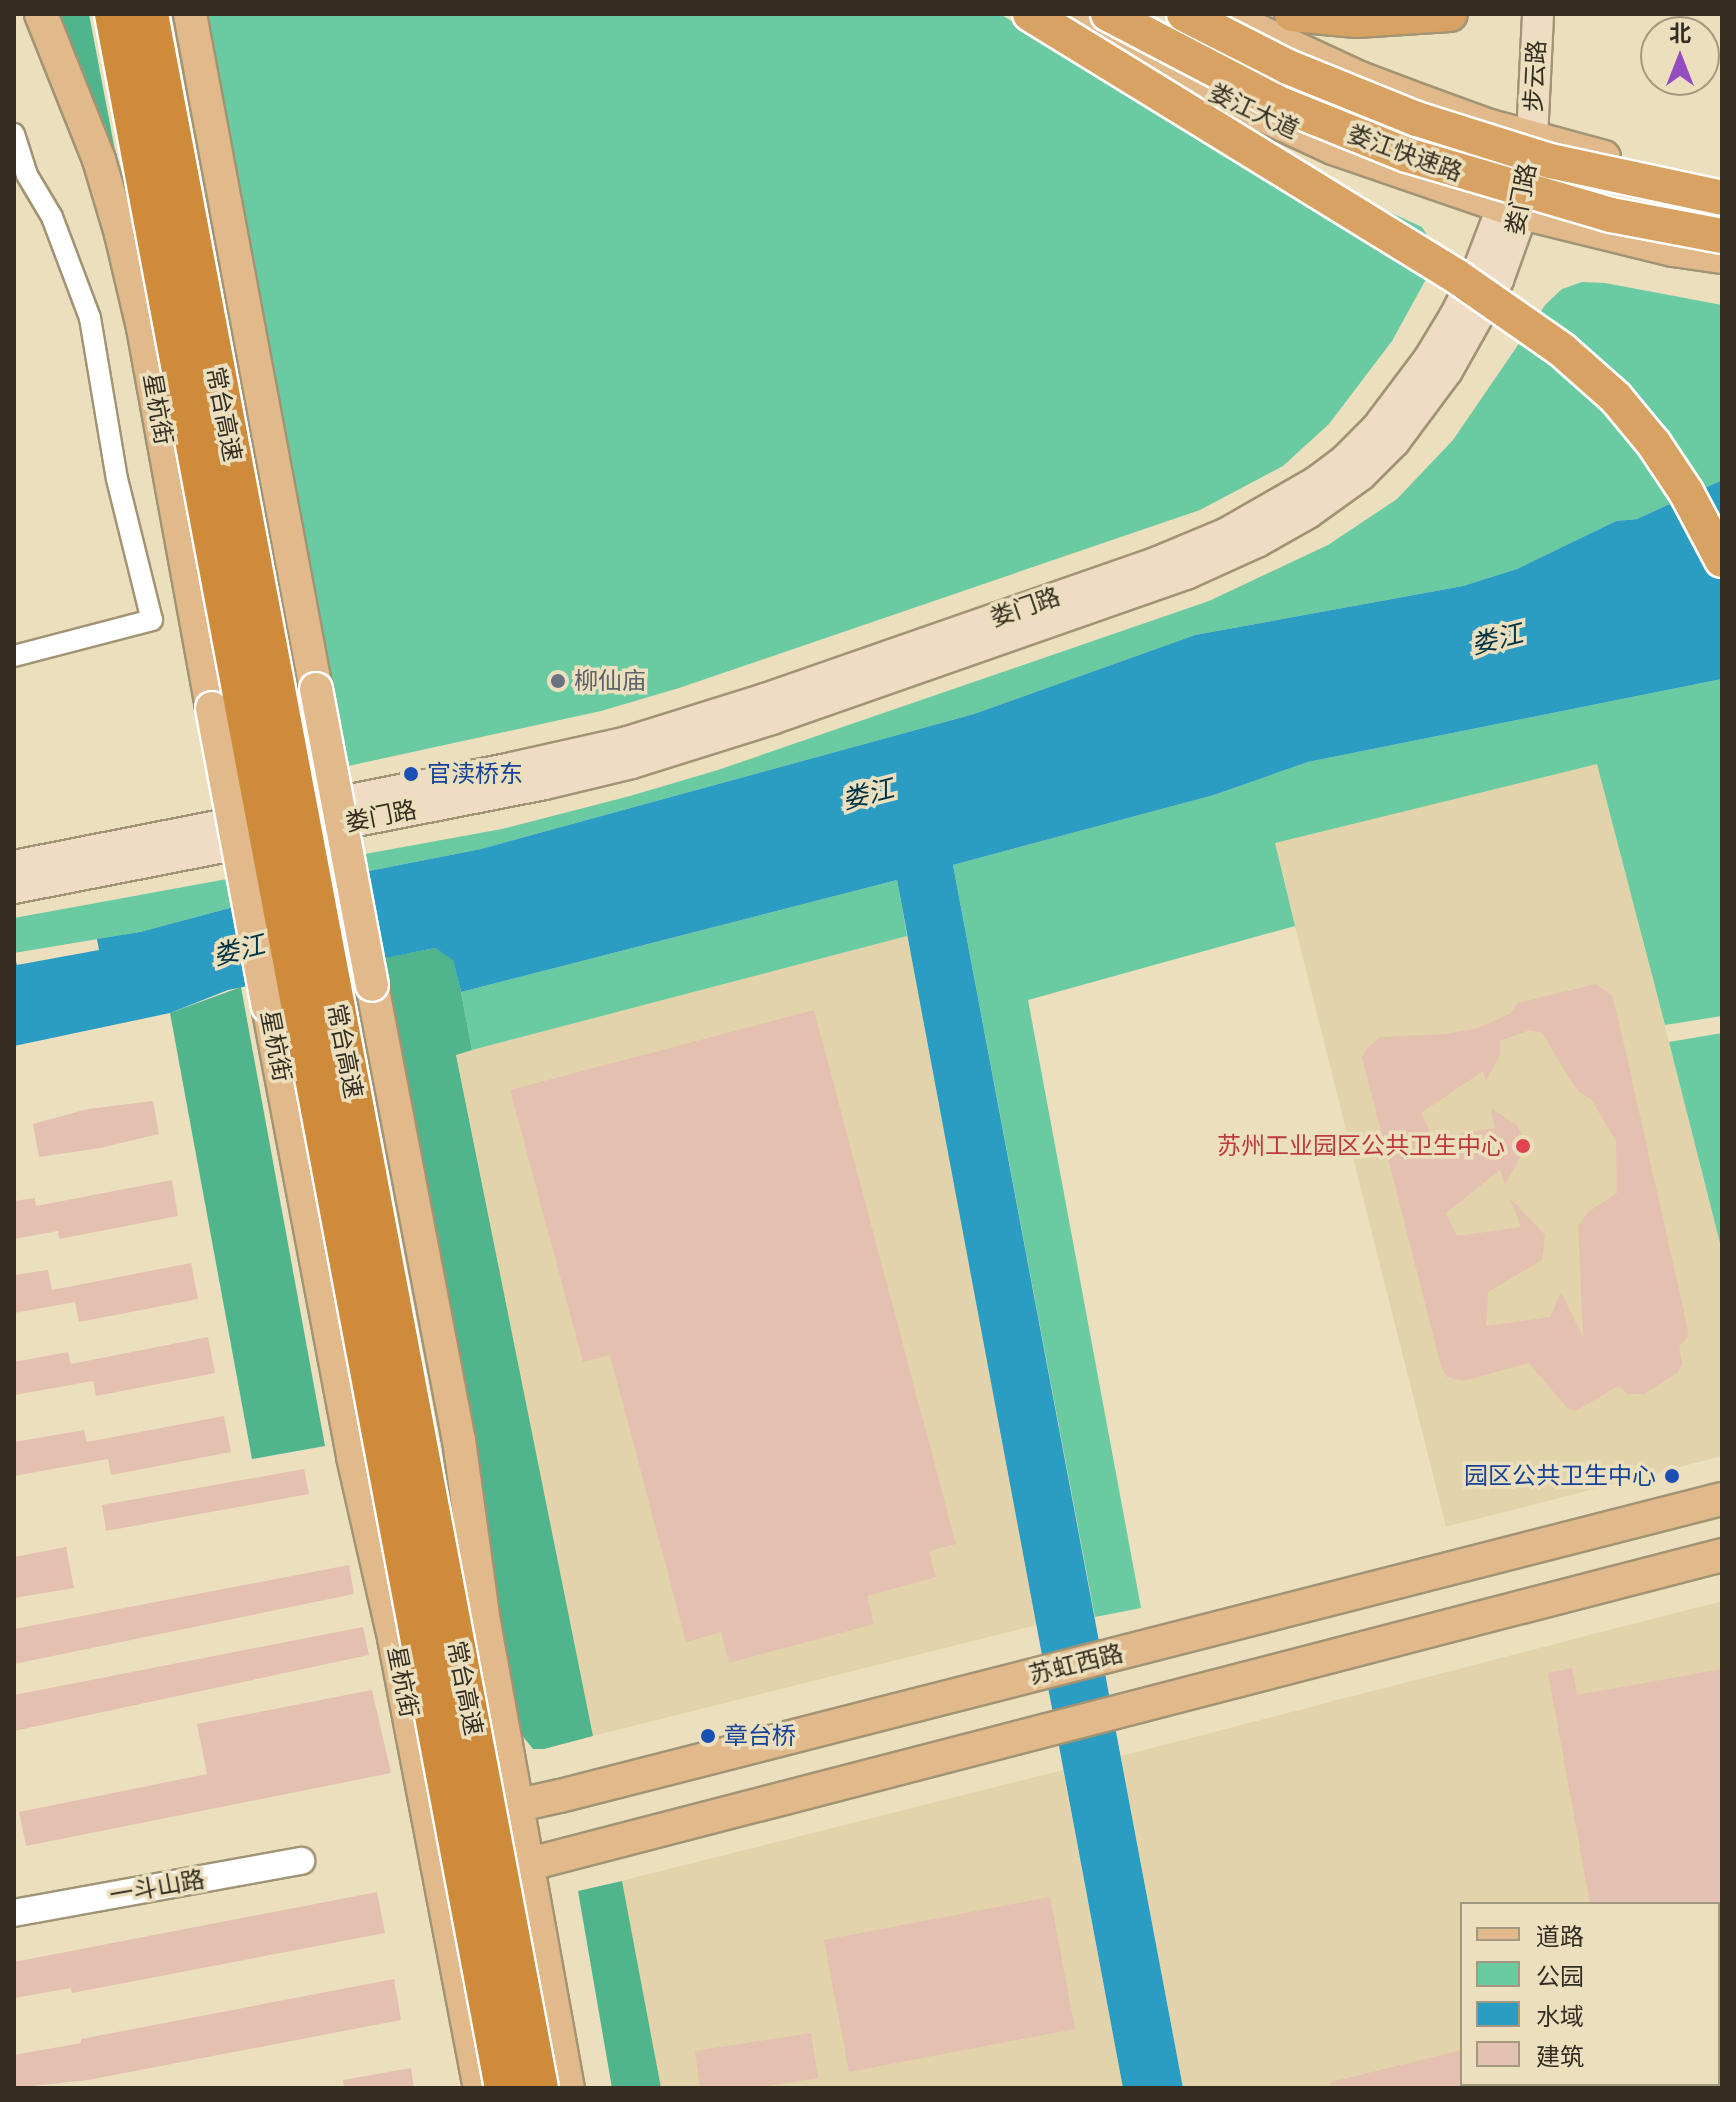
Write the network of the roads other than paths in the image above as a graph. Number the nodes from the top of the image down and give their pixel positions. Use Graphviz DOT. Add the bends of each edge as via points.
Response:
graph roads {
  1 [pos="41,14"];
  2 [pos="114,14"];
  3 [pos="149,14"];
  4 [pos="190,14"];
  5 [pos="1030,14"];
  6 [pos="1075,14"];
  7 [pos="1108,14"];
  8 [pos="1184,14"];
  9 [pos="1222,14"];
  10 [pos="1292,14"];
  11 [pos="1450,14"];
  12 [pos="1538,14"];
  13 [pos="14,134"];
  14 [pos="1532,138"];
  15 [pos="1722,181"];
  16 [pos="1722,198"];
  17 [pos="1512,209"];
  18 [pos="1722,236"];
  19 [pos="1722,257"];
  20 [pos="1722,560"];
  21 [pos="14,656"];
  22 [pos="14,866"];
  23 [pos="14,888"];
  24 [pos="1722,1499"];
  25 [pos="1722,1555"];
  26 [pos="516,1807"];
  27 [pos="430,1825"];
  28 [pos="301,1861"];
  29 [pos="526,1865"];
  30 [pos="441,1883"];
  31 [pos="14,1913"];
  32 [pos="480,2088"];
  33 [pos="504,2088"];
  34 [pos="539,2088"];
  35 [pos="568,2088"];
  1 -- 27 [label="main road, 星杭街, bridge" via="99,160 143,328 351,1443"];
  2 -- 33 [label="highway, 常台高速, bridge"];
  3 -- 34 [label="highway, 常台高速, bridge"];
  4 -- 26 [label="main road, bridge" via="456,1428"];
  5 -- 20 [label="highway, bridge" via="1456,276 1562,350 1616,398 1654,444"];
  6 -- 17 [label="main road, 娄江大道" via="1269,120 1387,168"];
  7 -- 18 [label="highway, 娄江快速路, bridge" via="1278,103 1407,155 1611,215"];
  8 -- 16 [label="highway, 娄江快速路, bridge" via="1288,67 1417,119 1550,161"];
  9 -- 14 [label="main road" via="1360,78"];
  10 -- 11 [label="highway" via="1357,20"];
  12 -- 14 [label="main road, 步云路"];
  13 -- 21 [label="street" via="90,318 117,479 152,620"];
  14 -- 15 [label="main road"];
  14 -- 17 [label="main road, 娄门路"];
  17 -- 19 [label="main road, 娄江大道" via="1659,247"];
  17 -- 22 [label="main road, 娄门路" via="1429,359 1377,428 1316,482 1200,545 765,699 627,742"];
  17 -- 23 [label="main road, 娄门路" via="1498,280 1447,371 1394,442 1328,500 1209,565 632,763"];
  24 -- 26 [label="main road, 苏虹西路"];
  25 -- 29 [label="main road"];
  26 -- 27 [label="main road, 苏虹西路"];
  26 -- 29 [label="main road"];
  27 -- 30 [label="main road, 星杭街"];
  28 -- 31 [label="street, 一斗山路"];
  29 -- 30 [label="main road"];
  29 -- 35 [label="main road"];
  30 -- 32 [label="main road, 星杭街"];
}
